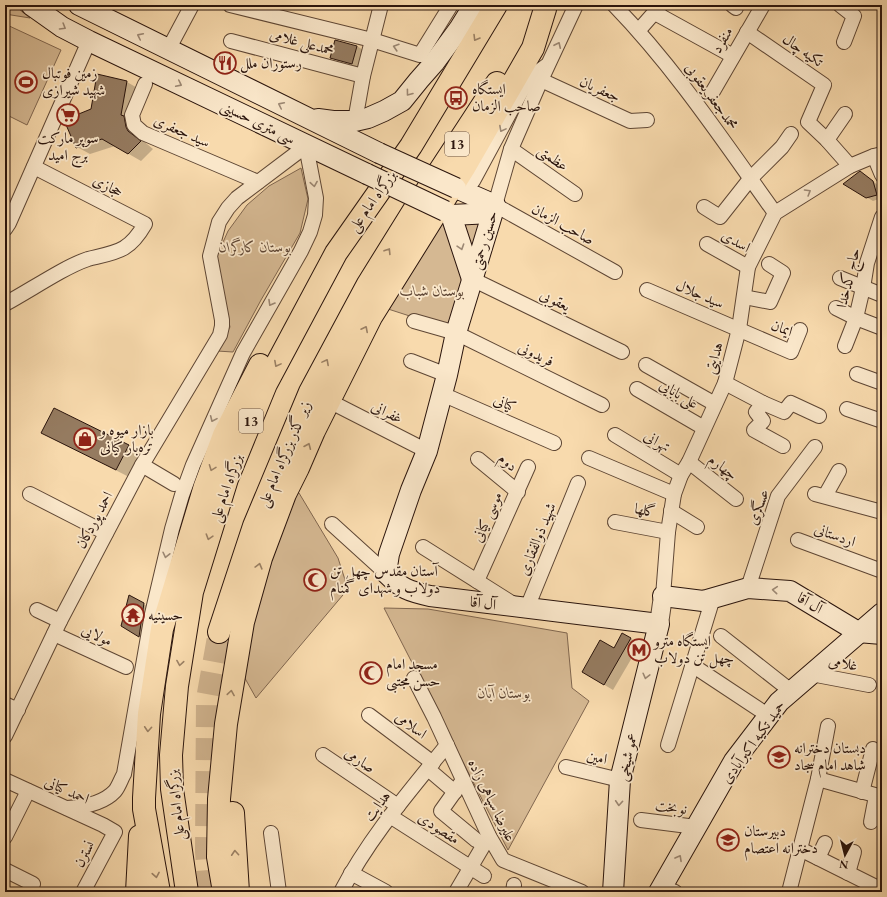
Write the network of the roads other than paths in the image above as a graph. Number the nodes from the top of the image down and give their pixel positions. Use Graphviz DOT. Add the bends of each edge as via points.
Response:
graph roads {
  1 [pos="31,5"];
  2 [pos="79,5"];
  3 [pos="192,5"];
  4 [pos="230,5"];
  5 [pos="381,5"];
  6 [pos="451,5"];
  7 [pos="474,5"];
  8 [pos="496,5"];
  9 [pos="576,5"];
  10 [pos="614,5"];
  11 [pos="763,5"];
  12 [pos="840,5"];
  13 [pos="546,7"];
  14 [pos="658,9"];
  15 [pos="639,30"];
  16 [pos="747,32"];
  17 [pos="372,40"];
  18 [pos="89,41"];
  19 [pos="232,41"];
  20 [pos="844,42"];
  21 [pos="168,50"];
  22 [pos="733,56"];
  23 [pos="548,64"];
  24 [pos="363,76"];
  25 [pos="541,80"];
  26 [pos="145,84"];
  27 [pos="712,93"];
  28 [pos="845,114"];
  29 [pos="306,118"];
  30 [pos="647,120"];
  31 [pos="355,121"];
  32 [pos="791,134"];
  33 [pos="827,140"];
  34 [pos="306,146"];
  35 [pos="511,149"];
  36 [pos="878,155"];
  37 [pos="850,166"];
  38 [pos="34,167"];
  39 [pos="882,176"];
  40 [pos="750,179"];
  41 [pos="258,182"];
  42 [pos="458,188"];
  43 [pos="575,194"];
  44 [pos="704,207"];
  45 [pos="494,209"];
  46 [pos="448,213"];
  47 [pos="775,213"];
  48 [pos="882,217"];
  49 [pos="5,229"];
  50 [pos="707,244"];
  51 [pos="336,253"];
  52 [pos="769,264"];
  53 [pos="748,267"];
  54 [pos="615,272"];
  55 [pos="840,278"];
  56 [pos="472,279"];
  57 [pos="863,288"];
  58 [pos="647,290"];
  59 [pos="882,295"];
  60 [pos="744,297"];
  61 [pos="5,304"];
  62 [pos="836,308"];
  63 [pos="856,318"];
  64 [pos="414,321"];
  65 [pos="882,328"];
  66 [pos="739,329"];
  67 [pos="800,330"];
  68 [pos="456,333"];
  69 [pos="845,346"];
  70 [pos="622,352"];
  71 [pos="410,361"];
  72 [pos="646,365"];
  73 [pos="857,374"];
  74 [pos="725,383"];
  75 [pos="882,383"];
  76 [pos="444,385"];
  77 [pos="637,388"];
  78 [pos="331,402"];
  79 [pos="763,403"];
  80 [pos="715,404"];
  81 [pos="602,405"];
  82 [pos="847,409"];
  83 [pos="819,416"];
  84 [pos="882,421"];
  85 [pos="704,428"];
  86 [pos="615,435"];
  87 [pos="554,443"];
  88 [pos="783,446"];
  89 [pos="815,447"];
  90 [pos="427,451"];
  91 [pos="589,458"];
  92 [pos="478,459"];
  93 [pos="688,462"];
  94 [pos="142,465"];
  95 [pos="528,467"];
  96 [pos="839,471"];
  97 [pos="681,475"];
  98 [pos="578,483"];
  99 [pos="174,484"];
  100 [pos="518,492"];
  101 [pos="30,494"];
  102 [pos="674,494"];
  103 [pos="736,499"];
  104 [pos="671,511"];
  105 [pos="882,512"];
  106 [pos="615,522"];
  107 [pos="332,524"];
  108 [pos="697,527"];
  109 [pos="668,532"];
  110 [pos="106,534"];
  111 [pos="798,540"];
  112 [pos="423,547"];
  113 [pos="882,571"];
  114 [pos="386,573"];
  115 [pos="477,581"];
  116 [pos="748,588"];
  117 [pos="663,596"];
  118 [pos="713,598"];
  119 [pos="523,608"];
  120 [pos="37,610"];
  121 [pos="882,612"];
  122 [pos="659,624"];
  123 [pos="57,628"];
  124 [pos="220,632"];
  125 [pos="858,632"];
  126 [pos="882,634"];
  127 [pos="721,636"];
  128 [pos="692,666"];
  129 [pos="126,667"];
  130 [pos="811,674"];
  131 [pos="414,678"];
  132 [pos="869,685"];
  133 [pos="792,691"];
  134 [pos="5,704"];
  135 [pos="18,710"];
  136 [pos="369,715"];
  137 [pos="769,716"];
  138 [pos="226,724"];
  139 [pos="828,726"];
  140 [pos="5,736"];
  141 [pos="447,745"];
  142 [pos="668,745"];
  143 [pos="873,749"];
  144 [pos="323,756"];
  145 [pos="431,766"];
  146 [pos="566,767"];
  147 [pos="818,779"];
  148 [pos="5,780"];
  149 [pos="463,780"];
  150 [pos="620,780"];
  151 [pos="28,791"];
  152 [pos="455,792"];
  153 [pos="862,792"];
  154 [pos="879,797"];
  155 [pos="67,808"];
  156 [pos="144,809"];
  157 [pos="394,811"];
  158 [pos="641,820"];
  159 [pos="871,822"];
  160 [pos="696,827"];
  161 [pos="115,832"];
  162 [pos="271,833"];
  163 [pos="5,837"];
  164 [pos="487,840"];
  165 [pos="825,843"];
  166 [pos="800,849"];
  167 [pos="854,852"];
  168 [pos="818,858"];
  169 [pos="470,868"];
  170 [pos="5,870"];
  171 [pos="351,873"];
  172 [pos="848,873"];
  173 [pos="484,876"];
  174 [pos="33,884"];
  175 [pos="666,890"];
  176 [pos="882,890"];
  177 [pos="83,892"];
  178 [pos="137,892"];
  179 [pos="158,892"];
  180 [pos="187,892"];
  181 [pos="224,892"];
  182 [pos="238,892"];
  183 [pos="279,892"];
  184 [pos="341,892"];
  185 [pos="386,892"];
  186 [pos="456,892"];
  187 [pos="582,892"];
  188 [pos="613,892"];
  189 [pos="789,892"];
  1 -- 18 [label="main road, سی متری حسینی, one-way" via="62,27"];
  21 -- 2 [label="main road, سی متری حسینی, one-way"];
  3 -- 21 [label="street"];
  4 -- 17 [label="street"];
  5 -- 17 [label="street"];
  6 -- 17 [label="street, one-way" via="420,55"];
  7 -- 31 [label="main road, one-way" via="434,63 402,101 384,112"];
  8 -- 51 [label="highway, بزرگراه امام علی / 13, one-way" via="411,146"];
  23 -- 9 [label="street, حسین رحمتی, one-way"];
  10 -- 15 [label="street, محمدجعفر یعقوبی"];
  11 -- 16 [label="street, منفرد"];
  12 -- 20 [label="street" via="854,16"];
  124 -- 13 [label="highway, زیر گذر بزرگراه امام علی / 13, one-way" via="254,526 307,399 368,284"];
  138 -- 13 [label="highway, one-way" via="243,622 261,558 285,494 371,317 464,168 533,48"];
  14 -- 15 [label="street"];
  14 -- 22 [label="street"];
  15 -- 40 [label="street, محمدجعفر یعقوبی" via="678,78"];
  16 -- 22 [label="street, منفرد"];
  16 -- 33 [label="street, تکیه چال" via="824,85 808,122"];
  17 -- 24 [label="street"];
  18 -- 34 [label="main road, سی متری حسینی, one-way"];
  18 -- 38 [label="street"];
  19 -- 24 [label="street, محمدعلی غلامی"];
  29 -- 21 [label="main road, سی متری حسینی, one-way"];
  22 -- 27 [label="street, منفرد"];
  23 -- 25 [label="street, حسین رحمتی"];
  23 -- 42 [label="street, one-way" via="528,80 473,181"];
  24 -- 31 [label="street"];
  25 -- 30 [label="street, جعفریان" via="630,120"];
  25 -- 35 [label="street, حسین رحمتی"];
  26 -- 41 [label="street, سید جعفری" via="132,115 134,125 143,133"];
  28 -- 33 [label="street"];
  29 -- 31 [label="main road"];
  29 -- 42 [label="main road, سی متری حسینی, bridge"];
  32 -- 40 [label="street" via="782,147"];
  33 -- 37 [label="street, تکیه چال"];
  34 -- 41 [label="street"];
  34 -- 46 [label="main road, سی متری حسینی, bridge"];
  34 -- 155 [label="street, one-way" via="316,198 315,215 301,251 243,353 182,495 152,614 124,774 115,791 100,802 84,807"];
  35 -- 43 [label="street, عظمتی"];
  35 -- 45 [label="street, حسین رحمتی"];
  36 -- 37 [label="street"];
  36 -- 39 [label="street"];
  47 -- 37 [label="street, one-way"];
  38 -- 49 [label="street"];
  38 -- 61 [label="street, حجازی" via="145,224 132,243 121,250 87,260 60,272"];
  40 -- 44 [label="street" via="720,216"];
  40 -- 47 [label="street, محمدجعفر یعقوبی"];
  41 -- 94 [label="street, احمد پوردکان" via="228,208 219,222 210,256 222,320 220,335"];
  42 -- 45 [label="main road, سی متری حسینی"];
  45 -- 46 [label="main road, سی متری حسینی"];
  45 -- 54 [label="street, صاحب الزمان"];
  45 -- 56 [label="main road, حسین رحمتی"];
  46 -- 56 [label="main road, one-way"];
  47 -- 53 [label="street, هدایتی"];
  48 -- 57 [label="street, حاج کدخدا" via="867,263"];
  50 -- 53 [label="street, اسدی"];
  51 -- 156 [label="highway, one-way" via="265,355 224,435 205,486 162,629 149,714"];
  51 -- 180 [label="highway, بزرگراه امام علی / 13, one-way" via="266,384 252,416 227,479 192,592 177,686 171,755 172,789"];
  52 -- 60 [label="street, ایمان" via="783,273 770,302"];
  53 -- 60 [label="street, هدایتی"];
  55 -- 57 [label="street"];
  56 -- 68 [label="main road, حسین رحمتی"];
  56 -- 70 [label="street, یعقوبی"];
  57 -- 59 [label="street"];
  57 -- 63 [label="street, حاج کدخدا"];
  58 -- 66 [label="street, سید جلال"];
  60 -- 66 [label="street, هدایتی"];
  62 -- 63 [label="street"];
  63 -- 65 [label="street"];
  63 -- 69 [label="street, حاج کدخدا"];
  64 -- 68 [label="street, فریدونی"];
  66 -- 67 [label="street, ایمان" via="791,352"];
  66 -- 74 [label="street, هدایتی"];
  68 -- 76 [label="main road, حسین رحمتی"];
  68 -- 81 [label="street, فریدونی"];
  71 -- 76 [label="street, کیانی"];
  72 -- 80 [label="street"];
  73 -- 75 [label="street"];
  74 -- 79 [label="street"];
  74 -- 80 [label="street, هدایتی"];
  76 -- 87 [label="street, کیانی"];
  76 -- 90 [label="main road, حسین رحمتی"];
  77 -- 85 [label="street, علی بابایی"];
  78 -- 90 [label="street, غفرانی"];
  79 -- 83 [label="street" via="784,412 791,403"];
  79 -- 88 [label="street" via="756,412 763,420 754,430"];
  80 -- 85 [label="street, هدایتی"];
  82 -- 84 [label="street"];
  85 -- 93 [label="street, هدایتی"];
  86 -- 97 [label="street, تهرانی"];
  89 -- 116 [label="street, عسگری" via="778,496"];
  90 -- 114 [label="main road, حسین رحمتی" via="411,490"];
  91 -- 102 [label="street"];
  92 -- 100 [label="street, دوم"];
  93 -- 97 [label="street, هدایتی"];
  93 -- 103 [label="street, چهارم"];
  94 -- 99 [label="street"];
  94 -- 110 [label="street, احمد پوردکان"];
  95 -- 100 [label="street, موسی کیانی"];
  96 -- 105 [label="street" via="820,495"];
  97 -- 102 [label="street, هدایتی"];
  98 -- 119 [label="street, شهید ذوالفقاری"];
  100 -- 115 [label="street, موسی کیانی"];
  101 -- 110 [label="street"];
  102 -- 104 [label="street, هدایتی"];
  104 -- 108 [label="street"];
  104 -- 109 [label="street, هدایتی"];
  106 -- 109 [label="street, گلها"];
  107 -- 114 [label="street, آل آقا"];
  109 -- 117 [label="street, هدایتی"];
  110 -- 123 [label="street, احمد پوردکان"];
  111 -- 113 [label="street, اردستانی"];
  112 -- 115 [label="street"];
  114 -- 119 [label="main road, آل آقا" via="410,592"];
  115 -- 119 [label="street"];
  116 -- 118 [label="main road, آل آقا"];
  125 -- 116 [label="main road, آل آقا, one-way" via="790,592"];
  117 -- 118 [label="main road, آل آقا" via="703,601"];
  117 -- 122 [label="street"];
  118 -- 128 [label="street"];
  119 -- 122 [label="main road, آل آقا"];
  120 -- 123 [label="street, مولایی"];
  121 -- 125 [label="main road, حمید تکیه اکبرآبادی"];
  122 -- 150 [label="main road, عمو شیخی, one-way"];
  123 -- 129 [label="street, مولایی"];
  123 -- 135 [label="street, احمد پوردکان"];
  125 -- 126 [label="main road"];
  125 -- 130 [label="main road, حمید تکیه اکبرآبادی"];
  127 -- 133 [label="street"];
  128 -- 137 [label="street"];
  128 -- 142 [label="street"];
  130 -- 132 [label="street, غلامی"];
  130 -- 133 [label="main road, حمید تکیه اکبرآبادی"];
  131 -- 141 [label="street, علیرضا سپاهی زاده"];
  133 -- 137 [label="main road, حمید تکیه اکبرآبادی" via="779,702"];
  134 -- 135 [label="street"];
  135 -- 140 [label="street, احمد پوردکان"];
  136 -- 145 [label="street, اسلامی"];
  137 -- 160 [label="main road, حمید تکیه اکبرآبادی" via="734,762"];
  138 -- 181 [label="highway" via="219,798 218,857"];
  182 -- 138 [label="highway, one-way"];
  139 -- 147 [label="street"];
  141 -- 145 [label="street, هدایت"];
  141 -- 149 [label="street, علیرضا سپاهی زاده"];
  143 -- 153 [label="street"];
  144 -- 157 [label="street, صارمی"];
  145 -- 152 [label="street, اسلامی"];
  145 -- 157 [label="street, هدایت"];
  146 -- 150 [label="street, امین"];
  147 -- 153 [label="street"];
  147 -- 166 [label="street"];
  148 -- 151 [label="street, احمد کیانی"];
  149 -- 152 [label="street"];
  149 -- 164 [label="street, علیرضا سپاهی زاده"];
  150 -- 188 [label="main road, عمو شیخی, one-way"];
  151 -- 155 [label="street, احمد کیانی"];
  151 -- 163 [label="street"];
  152 -- 164 [label="street" via="441,811 476,840"];
  153 -- 154 [label="street"];
  154 -- 159 [label="street"];
  155 -- 161 [label="street, احمد کیانی"];
  156 -- 178 [label="highway"];
  156 -- 179 [label="highway, one-way"];
  157 -- 169 [label="street, مقصودی"];
  157 -- 171 [label="street, هدایت"];
  158 -- 160 [label="street, نوبخت"];
  175 -- 160 [label="main road, حمید تکیه اکبرآبادی, one-way"];
  161 -- 177 [label="street, نسترن"];
  162 -- 183 [label="street"];
  164 -- 169 [label="street"];
  164 -- 187 [label="street, علیرضا سپاهی زاده" via="503,860"];
  165 -- 168 [label="street"];
  166 -- 168 [label="street"];
  166 -- 189 [label="street"];
  167 -- 172 [label="street"];
  168 -- 172 [label="street"];
  169 -- 173 [label="street, مقصودی"];
  169 -- 186 [label="street"];
  170 -- 174 [label="street"];
  171 -- 184 [label="street, هدایت"];
  171 -- 185 [label="street"];
  172 -- 176 [label="street"];
}
